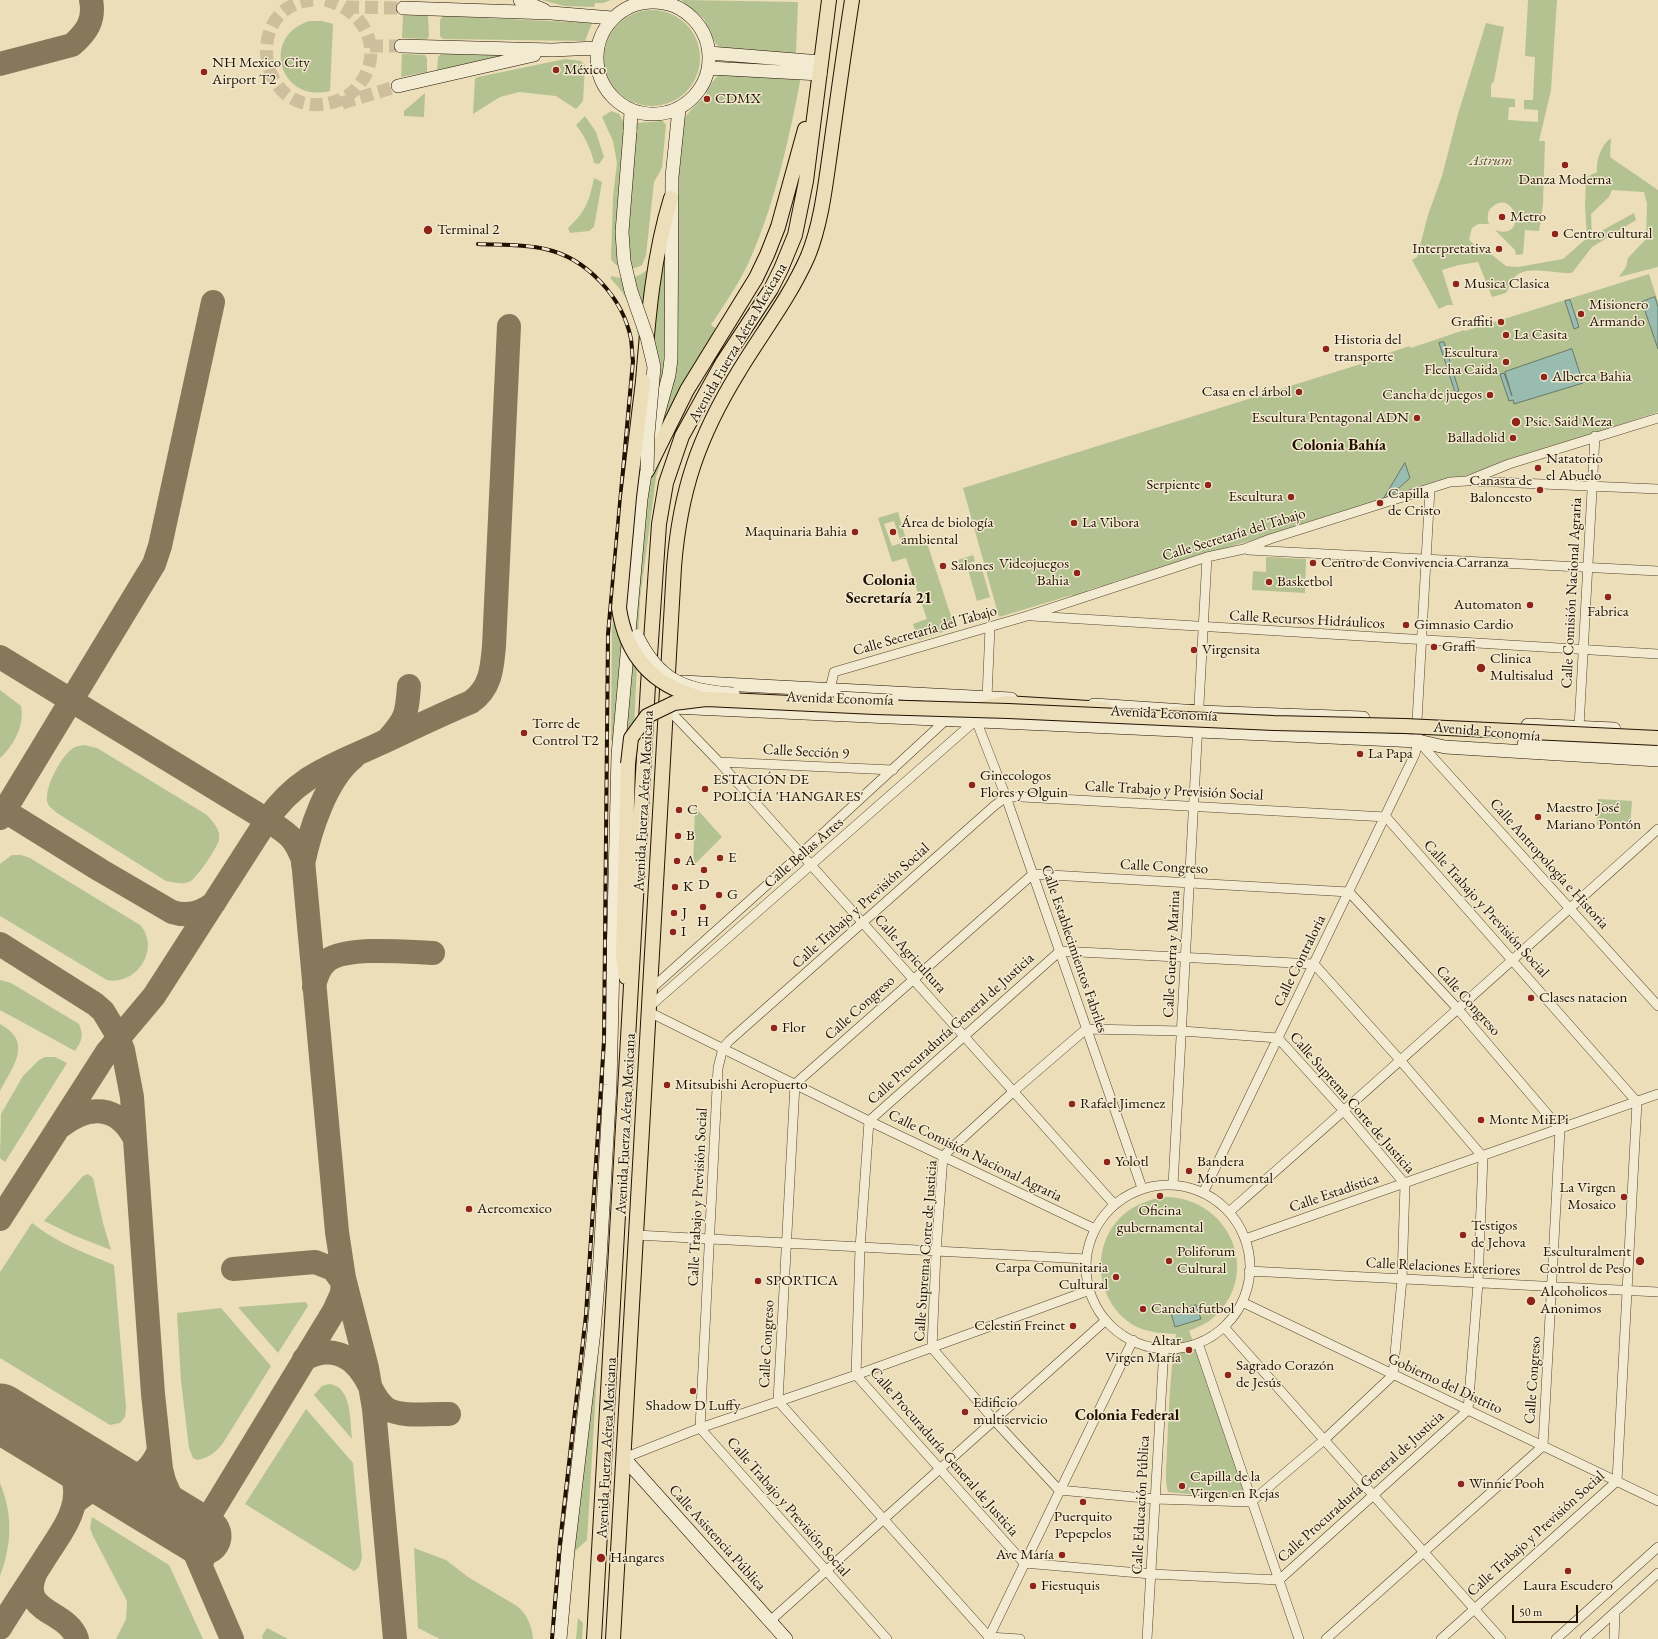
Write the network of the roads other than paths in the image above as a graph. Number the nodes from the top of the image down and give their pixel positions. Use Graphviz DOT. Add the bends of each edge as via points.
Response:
graph roads {
  1 [pos="520,0"];
  2 [pos="829,0"];
  3 [pos="852,0"];
  4 [pos="403,8"];
  5 [pos="551,13"];
  6 [pos="612,18"];
  7 [pos="401,46"];
  8 [pos="597,48"];
  9 [pos="552,50"];
  10 [pos="709,54"];
  11 [pos="709,68"];
  12 [pos="821,68"];
  13 [pos="398,86"];
  14 [pos="679,108"];
  15 [pos="631,110"];
  16 [pos="671,198"];
  17 [pos="1658,418"];
  18 [pos="1595,436"];
  19 [pos="647,471"];
  20 [pos="1467,481"];
  21 [pos="1592,486"];
  22 [pos="1430,489"];
  23 [pos="1658,489"];
  24 [pos="1244,549"];
  25 [pos="1207,557"];
  26 [pos="1426,559"];
  27 [pos="1587,568"];
  28 [pos="1658,571"];
  29 [pos="1027,616"];
  30 [pos="990,627"];
  31 [pos="1204,628"];
  32 [pos="1421,640"];
  33 [pos="1584,648"];
  34 [pos="1658,654"];
  35 [pos="668,682"];
  36 [pos="830,689"];
  37 [pos="987,698"];
  38 [pos="706,699"];
  39 [pos="666,707"];
  40 [pos="1199,712"];
  41 [pos="977,715"];
  42 [pos="947,719"];
  43 [pos="1417,721"];
  44 [pos="1579,727"];
  45 [pos="1198,731"];
  46 [pos="1658,732"];
  47 [pos="1658,738"];
  48 [pos="1418,741"];
  49 [pos="1658,750"];
  50 [pos="1658,760"];
  51 [pos="719,762"];
  52 [pos="893,770"];
  53 [pos="1006,798"];
  54 [pos="1195,806"];
  55 [pos="1386,817"];
  56 [pos="1658,829"];
  57 [pos="800,854"];
  58 [pos="811,866"];
  59 [pos="1033,874"];
  60 [pos="1190,882"];
  61 [pos="1350,892"];
  62 [pos="1570,908"];
  63 [pos="863,923"];
  64 [pos="1060,951"];
  65 [pos="1186,957"];
  66 [pos="1513,960"];
  67 [pos="1314,964"];
  68 [pos="913,979"];
  69 [pos="651,988"];
  70 [pos="631,998"];
  71 [pos="1658,1006"];
  72 [pos="1457,1008"];
  73 [pos="649,1009"];
  74 [pos="1086,1029"];
  75 [pos="1182,1031"];
  76 [pos="964,1036"];
  77 [pos="1278,1038"];
  78 [pos="723,1048"];
  79 [pos="1400,1060"];
  80 [pos="795,1084"];
  81 [pos="1014,1091"];
  82 [pos="1658,1094"];
  83 [pos="1637,1102"];
  84 [pos="1344,1111"];
  85 [pos="869,1121"];
  86 [pos="1560,1129"];
  87 [pos="943,1156"];
  88 [pos="1483,1156"];
  89 [pos="1405,1184"];
  90 [pos="1173,1185"];
  91 [pos="1142,1188"];
  92 [pos="1203,1192"];
  93 [pos="1114,1204"];
  94 [pos="1229,1212"];
  95 [pos="1095,1229"];
  96 [pos="636,1236"];
  97 [pos="710,1238"];
  98 [pos="1244,1239"];
  99 [pos="786,1245"];
  100 [pos="860,1248"];
  101 [pos="936,1252"];
  102 [pos="1086,1259"];
  103 [pos="1250,1271"];
  104 [pos="1402,1279"];
  105 [pos="1478,1283"];
  106 [pos="1552,1288"];
  107 [pos="1090,1290"];
  108 [pos="1628,1291"];
  109 [pos="1658,1292"];
  110 [pos="1242,1302"];
  111 [pos="1106,1320"];
  112 [pos="1224,1327"];
  113 [pos="1133,1340"];
  114 [pos="1198,1343"];
  115 [pos="932,1348"];
  116 [pos="1164,1348"];
  117 [pos="1393,1374"];
  118 [pos="856,1375"];
  119 [pos="778,1401"];
  120 [pos="1468,1410"];
  121 [pos="994,1420"];
  122 [pos="700,1428"];
  123 [pos="1324,1440"];
  124 [pos="1543,1446"];
  125 [pos="624,1458"];
  126 [pos="939,1470"];
  127 [pos="1617,1481"];
  128 [pos="1059,1490"];
  129 [pos="1374,1496"];
  130 [pos="1155,1499"];
  131 [pos="1658,1501"];
  132 [pos="1251,1502"];
  133 [pos="883,1520"];
  134 [pos="1658,1547"];
  135 [pos="1423,1552"];
  136 [pos="1024,1563"];
  137 [pos="825,1570"];
  138 [pos="1658,1573"];
  139 [pos="1151,1574"];
  140 [pos="1279,1580"];
  141 [pos="1475,1609"];
  142 [pos="1615,1613"];
  143 [pos="770,1621"];
  144 [pos="988,1638"];
  145 [pos="560,1639"];
  146 [pos="594,1639"];
  147 [pos="613,1639"];
  148 [pos="786,1639"];
  149 [pos="887,1639"];
  150 [pos="1020,1639"];
  151 [pos="1147,1639"];
  152 [pos="1299,1639"];
  153 [pos="1326,1639"];
  154 [pos="1441,1639"];
  155 [pos="1501,1639"];
  156 [pos="1556,1639"];
  157 [pos="1585,1639"];
  158 [pos="1614,1639"];
  1 -- 5 [label="main road"];
  2 -- 12 [label="main road, Avenida Fuerza Aérea Mexicana"];
  3 -- 35 [label="main road, Avenida Fuerza Aérea Mexicana" via="823,200 812,245 792,287 738,371 709,424 688,478 676,547"];
  4 -- 5 [label="main road"];
  5 -- 6 [label="main road"];
  6 -- 8 [label="main road" via="605,27"];
  6 -- 10 [label="main road" via="640,3 655,1 671,4 686,12 698,23 706,38"];
  7 -- 9 [label="main road"];
  8 -- 9 [label="main road"];
  8 -- 15 [label="main road" via="597,65 604,86 618,102"];
  9 -- 13 [label="main road"];
  10 -- 11 [label="main road"];
  10 -- 12 [label="main road"];
  11 -- 12 [label="main road"];
  11 -- 14 [label="main road" via="699,92"];
  12 -- 19 [label="main road" via="778,227 767,256 687,390"];
  12 -- 70 [label="main road, Avenida Fuerza Aérea Mexicana" via="802,202 790,249 771,289 706,390 682,436 666,483 655,568"];
  14 -- 15 [label="main road" via="656,115"];
  14 -- 16 [label="main road"];
  15 -- 19 [label="main road, bridge" via="622,232 624,261 631,291 654,366"];
  16 -- 38 [label="main road, bridge" via="659,244 647,334 619,608 622,625 634,653 654,676 684,693"];
  16 -- 145 [label="main road" via="671,359 645,470 619,738 610,1085 600,1259"];
  17 -- 18 [label="street, Calle Secretaría del Tabajo"];
  18 -- 20 [label="street, Calle Secretaría del Tabajo" via="1509,464"];
  18 -- 21 [label="street, Calle Comisión Nacional Agraria"];
  19 -- 41 [label="main road, bridge" via="633,607 637,636 657,668 680,684 705,692 941,704"];
  20 -- 21 [label="street"];
  20 -- 22 [label="street, Calle Secretaría del Tabajo" via="1450,482"];
  21 -- 23 [label="street"];
  21 -- 27 [label="street, Calle Comisión Nacional Agraria"];
  22 -- 24 [label="street, Calle Secretaría del Tabajo"];
  22 -- 26 [label="street, Calle Contraloria"];
  24 -- 25 [label="street, Calle Secretaría del Tabajo"];
  24 -- 26 [label="street"];
  25 -- 29 [label="street, Calle Secretaría del Tabajo"];
  25 -- 31 [label="street, Calle Guerra y Marina"];
  26 -- 27 [label="street"];
  26 -- 32 [label="street, Calle Contraloria"];
  27 -- 28 [label="street"];
  27 -- 33 [label="street, Calle Comisión Nacional Agraria"];
  29 -- 30 [label="street, Calle Secretaría del Tabajo"];
  29 -- 31 [label="street, Calle Recursos Hidráulicos"];
  30 -- 36 [label="street, Calle Secretaría del Tabajo" via="834,672"];
  30 -- 37 [label="street"];
  31 -- 32 [label="street, Calle Recursos Hidráulicos"];
  31 -- 40 [label="street, Calle Guerra y Marina"];
  32 -- 33 [label="street, Calle Recursos Hidráulicos"];
  32 -- 43 [label="street, Calle Contraloria"];
  33 -- 34 [label="street, Calle Recursos Hidráulicos"];
  33 -- 44 [label="street, Calle Comisión Nacional Agraria"];
  35 -- 36 [label="main road, Avenida Economía"];
  35 -- 39 [label="main road, Avenida Fuerza Aérea Mexicana"];
  36 -- 37 [label="main road, Avenida Economía"];
  37 -- 40 [label="main road, Avenida Economía"];
  38 -- 41 [label="main road, bridge"];
  38 -- 70 [label="main road, bridge" via="674,702 656,710 640,723 631,738 628,751 623,957"];
  39 -- 42 [label="main road, Avenida Economía"];
  39 -- 51 [label="street, Calle Agricultura"];
  39 -- 69 [label="main road, Avenida Fuerza Aérea Mexicana"];
  40 -- 41 [label="main road, bridge" via="1167,715 1005,703"];
  40 -- 43 [label="main road, Avenida Economía"];
  40 -- 45 [label="street, Calle Guerra y Marina"];
  41 -- 42 [label="main road, Avenida Economía"];
  41 -- 45 [label="main road, Avenida Economía"];
  41 -- 47 [label="main road, bridge" via="1405,726"];
  41 -- 53 [label="street, Calle Establecimientos Fabriles"];
  41 -- 58 [label="street, Calle Bellas Artes"];
  42 -- 52 [label="street, Calle Bellas Artes"];
  43 -- 44 [label="main road, Avenida Economía"];
  43 -- 48 [label="street, Calle Contraloria"];
  44 -- 46 [label="main road, Avenida Economía"];
  45 -- 48 [label="main road, Avenida Economía"];
  45 -- 54 [label="street, Calle Guerra y Marina"];
  48 -- 49 [label="main road"];
  48 -- 50 [label="main road, Avenida Economía" via="1444,748"];
  48 -- 55 [label="street, Calle Contraloria" via="1415,754"];
  48 -- 62 [label="street, Calle Antropología e Historia"];
  51 -- 52 [label="street, Calle Sección 9"];
  51 -- 57 [label="street, Calle Agricultura"];
  52 -- 57 [label="street, Calle Bellas Artes"];
  53 -- 54 [label="street, Calle Trabajo y Previsión Social"];
  53 -- 59 [label="street, Calle Establecimientos Fabriles"];
  53 -- 63 [label="street, Calle Trabajo y Previsión Social"];
  54 -- 55 [label="street, Calle Trabajo y Previsión Social"];
  54 -- 60 [label="street, Calle Guerra y Marina"];
  55 -- 61 [label="street, Calle Contraloria"];
  55 -- 66 [label="street, Calle Trabajo y Previsión Social"];
  56 -- 62 [label="street"];
  57 -- 58 [label="street, Calle Agricultura"];
  57 -- 69 [label="street, Calle Bellas Artes"];
  58 -- 63 [label="street, Calle Agricultura"];
  58 -- 73 [label="street, Calle Bellas Artes"];
  59 -- 60 [label="street, Calle Congreso"];
  59 -- 64 [label="street, Calle Establecimientos Fabriles"];
  59 -- 68 [label="street, Calle Congreso"];
  60 -- 61 [label="street, Calle Congreso"];
  60 -- 65 [label="street, Calle Guerra y Marina"];
  61 -- 67 [label="street, Calle Contraloria"];
  61 -- 72 [label="street, Calle Congreso"];
  62 -- 66 [label="street"];
  62 -- 71 [label="street, Calle Antropología e Historia"];
  63 -- 68 [label="street, Calle Agricultura"];
  63 -- 78 [label="street, Calle Trabajo y Previsión Social"];
  64 -- 65 [label="street"];
  64 -- 74 [label="street, Calle Establecimientos Fabriles"];
  64 -- 76 [label="street, Calle Procuraduría General de Justicia"];
  65 -- 67 [label="street"];
  65 -- 75 [label="street, Calle Guerra y Marina"];
  66 -- 72 [label="street"];
  66 -- 83 [label="street, Calle Trabajo y Previsión Social"];
  67 -- 77 [label="street, Calle Contraloria"];
  67 -- 79 [label="street"];
  68 -- 76 [label="street, Calle Agricultura"];
  68 -- 80 [label="street, Calle Congreso"];
  69 -- 73 [label="main road, Avenida Fuerza Aérea Mexicana"];
  70 -- 146 [label="main road, Avenida Fuerza Aérea Mexicana"];
  72 -- 79 [label="street"];
  72 -- 86 [label="street, Calle Congreso"];
  73 -- 78 [label="street, Calle Comisión Nacional Agraria"];
  73 -- 96 [label="main road, Avenida Fuerza Aérea Mexicana"];
  74 -- 75 [label="street, Calle Suprema Corte de Justicia"];
  74 -- 81 [label="street, Calle Suprema Corte de Justicia"];
  74 -- 91 [label="street, Calle Establecimientos Fabriles"];
  75 -- 77 [label="street, Calle Suprema Corte de Justicia"];
  75 -- 90 [label="street, Calle Guerra y Marina"];
  76 -- 81 [label="street, Calle Agricultura"];
  76 -- 85 [label="street, Calle Procuraduría General de Justicia"];
  77 -- 84 [label="street, Calle Suprema Corte de Justicia"];
  77 -- 92 [label="street, Calle Contraloria"];
  78 -- 80 [label="street, Calle Comisión Nacional Agraria"];
  78 -- 97 [label="street, Calle Trabajo y Previsión Social" via="718,1068"];
  79 -- 84 [label="street"];
  79 -- 88 [label="street"];
  80 -- 85 [label="street, Calle Comisión Nacional Agraria"];
  80 -- 99 [label="street, Calle Congreso"];
  81 -- 87 [label="street, Calle Suprema Corte de Justicia"];
  81 -- 93 [label="street, Calle Agricultura"];
  82 -- 83 [label="street, Calle Estadística"];
  83 -- 86 [label="street, Calle Estadística"];
  83 -- 108 [label="street, Calle Trabajo y Previsión Social"];
  84 -- 89 [label="street, Calle Suprema Corte de Justicia"];
  84 -- 94 [label="street"];
  85 -- 87 [label="street, Calle Comisión Nacional Agraria"];
  85 -- 100 [label="street, Calle Procuraduría General de Justicia"];
  86 -- 88 [label="street, Calle Estadística"];
  86 -- 106 [label="street, Calle Congreso"];
  87 -- 95 [label="street, Calle Comisión Nacional Agraria"];
  87 -- 101 [label="street, Calle Suprema Corte de Justicia"];
  88 -- 89 [label="street, Calle Estadística"];
  88 -- 105 [label="street"];
  89 -- 98 [label="street, Calle Estadística"];
  89 -- 104 [label="street, Calle Suprema Corte de Justicia"];
  90 -- 91 [label="street"];
  90 -- 92 [label="street"];
  91 -- 93 [label="street"];
  92 -- 94 [label="street"];
  93 -- 95 [label="street"];
  94 -- 98 [label="street"];
  95 -- 102 [label="street"];
  96 -- 97 [label="street"];
  96 -- 125 [label="main road, Avenida Fuerza Aérea Mexicana"];
  97 -- 99 [label="street"];
  97 -- 122 [label="street, Calle Trabajo y Previsión Social"];
  98 -- 103 [label="street" via="1249,1254"];
  99 -- 100 [label="street"];
  99 -- 119 [label="street, Calle Congreso"];
  100 -- 101 [label="street"];
  100 -- 118 [label="street, Calle Procuraduría General de Justicia"];
  101 -- 102 [label="street"];
  101 -- 115 [label="street, Calle Suprema Corte de Justicia"];
  102 -- 107 [label="street"];
  103 -- 104 [label="street, Calle Relaciones Exteriores"];
  103 -- 110 [label="street"];
  104 -- 105 [label="street, Calle Relaciones Exteriores"];
  104 -- 117 [label="street, Calle Suprema Corte de Justicia"];
  105 -- 106 [label="street, Calle Relaciones Exteriores"];
  105 -- 120 [label="street"];
  106 -- 108 [label="street, Calle Relaciones Exteriores"];
  106 -- 124 [label="street, Calle Congreso"];
  107 -- 111 [label="street"];
  107 -- 115 [label="street"];
  108 -- 109 [label="street, Calle Relaciones Exteriores"];
  108 -- 127 [label="street, Calle Trabajo y Previsión Social"];
  110 -- 112 [label="street"];
  110 -- 117 [label="street, Gobierno del Distrito"];
  111 -- 113 [label="street"];
  111 -- 121 [label="street"];
  112 -- 114 [label="street"];
  112 -- 123 [label="street"];
  113 -- 116 [label="street" via="1148,1346"];
  113 -- 128 [label="street"];
  114 -- 116 [label="street" via="1179,1348"];
  114 -- 132 [label="street"];
  115 -- 118 [label="street"];
  115 -- 121 [label="street, Calle Suprema Corte de Justicia"];
  116 -- 130 [label="street, Calle Educación Pública"];
  117 -- 120 [label="street, Gobierno del Distrito"];
  117 -- 123 [label="street"];
  118 -- 119 [label="street"];
  118 -- 126 [label="street, Calle Procuraduría General de Justicia"];
  119 -- 122 [label="street"];
  119 -- 133 [label="street, Calle Congreso"];
  120 -- 124 [label="street, Gobierno del Distrito"];
  120 -- 129 [label="street, Calle Procuraduría General de Justicia"];
  121 -- 126 [label="street"];
  121 -- 128 [label="street, Calle Suprema Corte de Justicia"];
  122 -- 125 [label="street"];
  122 -- 137 [label="street, Calle Trabajo y Previsión Social"];
  123 -- 129 [label="street"];
  123 -- 132 [label="street"];
  124 -- 127 [label="street, Gobierno del Distrito"];
  124 -- 135 [label="street, Calle Congreso"];
  125 -- 143 [label="main road, Calle Asistencia Pública"];
  125 -- 147 [label="main road, Avenida Fuerza Aérea Mexicana"];
  126 -- 133 [label="street"];
  126 -- 136 [label="street, Calle Procuraduría General de Justicia"];
  127 -- 131 [label="street, Gobierno del Distrito"];
  127 -- 141 [label="street, Calle Trabajo y Previsión Social"];
  128 -- 130 [label="street"];
  128 -- 136 [label="street"];
  129 -- 135 [label="street"];
  129 -- 140 [label="street, Calle Procuraduría General de Justicia"];
  130 -- 132 [label="street"];
  130 -- 139 [label="street, Calle Educación Pública"];
  132 -- 140 [label="street"];
  133 -- 137 [label="street"];
  133 -- 144 [label="street, Calle Congreso"];
  134 -- 156 [label="street"];
  135 -- 141 [label="street"];
  135 -- 153 [label="street, Calle Congreso"];
  136 -- 139 [label="street, Calle Procuraduría General de Justicia"];
  136 -- 144 [label="street"];
  137 -- 143 [label="street"];
  137 -- 149 [label="street, Calle Trabajo y Previsión Social"];
  138 -- 142 [label="street"];
  139 -- 140 [label="street, Calle Procuraduría General de Justicia"];
  139 -- 151 [label="street, Calle Educación Pública"];
  140 -- 152 [label="street"];
  141 -- 154 [label="street, Calle Trabajo y Previsión Social"];
  141 -- 155 [label="street"];
  142 -- 157 [label="street"];
  142 -- 158 [label="street"];
  143 -- 148 [label="main road, Calle Asistencia Pública"];
  144 -- 150 [label="street"];
}
